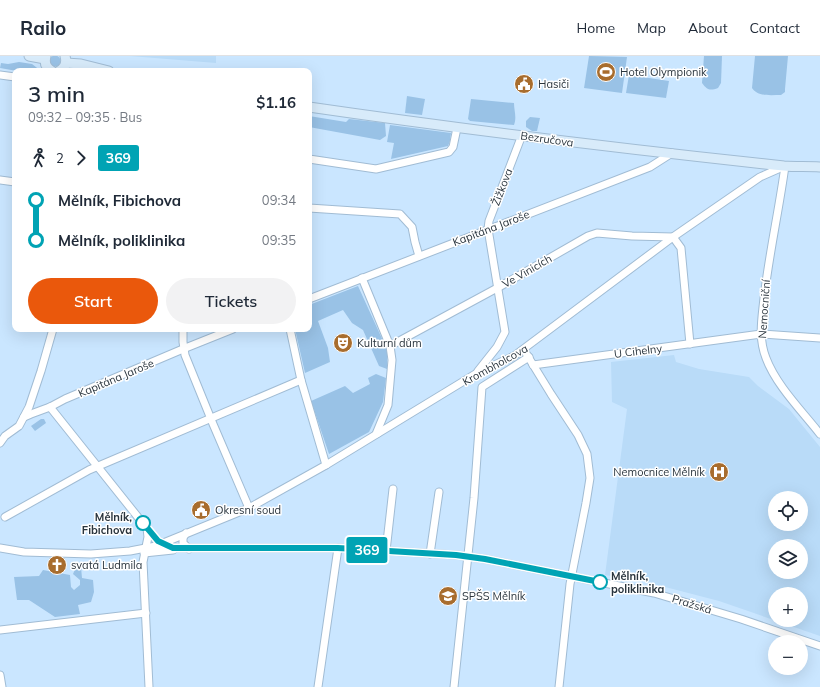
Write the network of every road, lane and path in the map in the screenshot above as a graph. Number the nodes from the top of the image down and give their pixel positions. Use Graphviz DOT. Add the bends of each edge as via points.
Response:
graph roads {
  1 [pos="29,56"];
  2 [pos="45,58"];
  3 [pos="65,59"];
  4 [pos="48,68"];
  5 [pos="97,68"];
  6 [pos="0,75"];
  7 [pos="12,77"];
  8 [pos="312,107"];
  9 [pos="457,128"];
  10 [pos="522,135"];
  11 [pos="672,153"];
  12 [pos="312,159"];
  13 [pos="785,166"];
  14 [pos="820,167"];
  15 [pos="0,180"];
  16 [pos="12,182"];
  17 [pos="312,208"];
  18 [pos="488,229"];
  19 [pos="673,237"];
  20 [pos="419,256"];
  21 [pos="362,278"];
  22 [pos="499,287"];
  23 [pos="312,298"];
  24 [pos="52,332"];
  25 [pos="183,332"];
  26 [pos="226,332"];
  27 [pos="291,332"];
  28 [pos="761,334"];
  29 [pos="820,338"];
  30 [pos="690,344"];
  31 [pos="390,346"];
  32 [pos="183,349"];
  33 [pos="524,350"];
  34 [pos="529,357"];
  35 [pos="533,365"];
  36 [pos="477,374"];
  37 [pos="301,380"];
  38 [pos="50,407"];
  39 [pos="24,417"];
  40 [pos="210,418"];
  41 [pos="378,433"];
  42 [pos="820,434"];
  43 [pos="3,435"];
  44 [pos="0,443"];
  45 [pos="326,465"];
  46 [pos="97,466"];
  47 [pos="393,489"];
  48 [pos="438,492"];
  49 [pos="249,508"];
  50 [pos="5,517"];
  51 [pos="147,528"];
  52 [pos="186,533"];
  53 [pos="161,544"];
  54 [pos="0,548"];
  55 [pos="145,548"];
  56 [pos="338,548"];
  57 [pos="179,549"];
  58 [pos="189,549"];
  59 [pos="133,550"];
  60 [pos="386,551"];
  61 [pos="430,554"];
  62 [pos="468,556"];
  63 [pos="571,576"];
  64 [pos="146,613"];
  65 [pos="0,630"];
  66 [pos="820,646"];
  67 [pos="0,675"];
  68 [pos="2,687"];
  69 [pos="149,687"];
  70 [pos="318,687"];
  71 [pos="454,687"];
  72 [pos="559,687"];
  1 -- 2 [label="street"];
  2 -- 4 [label="street"];
  3 -- 5 [label="street"];
  6 -- 7 [label="street"];
  8 -- 9 [label="street, Bezručova"];
  9 -- 10 [label="street, Bezručova"];
  9 -- 12 [label="street" via="449,152 376,169"];
  10 -- 11 [label="street, Bezručova"];
  10 -- 18 [label="street, Žižkova"];
  11 -- 13 [label="street, Bezručova"];
  11 -- 18 [label="street, Kapitána Jaroše" via="650,167"];
  13 -- 14 [label="street, Bezručova"];
  13 -- 19 [label="street, Krombholcova" via="760,177"];
  13 -- 28 [label="street, Nemocniční" via="767,273"];
  15 -- 16 [label="street"];
  17 -- 20 [label="street" via="400,214 412,227"];
  18 -- 20 [label="street, Kapitána Jaroše"];
  18 -- 22 [label="street, Žižkova"];
  19 -- 22 [label="street, Ve Vinicích" via="597,233"];
  19 -- 30 [label="street" via="681,248"];
  19 -- 33 [label="street, Krombholcova"];
  20 -- 21 [label="street, Kapitána Jaroše"];
  21 -- 23 [label="street, Kapitána Jaroše"];
  21 -- 31 [label="street"];
  22 -- 31 [label="street, Ve Vinicích"];
  22 -- 36 [label="street, Žižkova" via="505,332"];
  24 -- 39 [label="street"];
  25 -- 32 [label="street"];
  26 -- 32 [label="street, Kapitána Jaroše"];
  27 -- 37 [label="street"];
  28 -- 29 [label="street, U Cihelny"];
  28 -- 30 [label="street, U Cihelny"];
  28 -- 42 [label="street, Nemocniční" via="770,367 781,386"];
  30 -- 35 [label="street, U Cihelny"];
  31 -- 41 [label="street" via="392,360 388,405 376,434"];
  32 -- 38 [label="street, Kapitána Jaroše"];
  32 -- 40 [label="street"];
  33 -- 34 [label="street"];
  33 -- 36 [label="street, Krombholcova"];
  34 -- 35 [label="street"];
  34 -- 62 [label="street" via="482,387"];
  35 -- 63 [label="street" via="578,435 587,454 590,478"];
  36 -- 41 [label="street, Krombholcova"];
  37 -- 40 [label="street"];
  37 -- 45 [label="street"];
  38 -- 39 [label="street, Kapitána Jaroše"];
  38 -- 46 [label="street"];
  39 -- 43 [label="street, Kapitána Jaroše" via="19,426"];
  40 -- 46 [label="street"];
  40 -- 49 [label="street"];
  41 -- 45 [label="street, Krombholcova"];
  43 -- 44 [label="street, Kapitána Jaroše"];
  45 -- 49 [label="street, Krombholcova"];
  46 -- 50 [label="street"];
  46 -- 51 [label="street"];
  47 -- 60 [label="street"];
  48 -- 61 [label="street"];
  49 -- 52 [label="street, Krombholcova"];
  51 -- 53 [label="street"];
  51 -- 55 [label="street"];
  52 -- 53 [label="street, Krombholcova"];
  52 -- 58 [label="street" via="183,543"];
  53 -- 55 [label="street, Pražská"];
  53 -- 57 [label="street, Pražská"];
  54 -- 59 [label="street, Pražská" via="24,552 91,554"];
  55 -- 57 [label="street, Pražská"];
  55 -- 59 [label="street, Pražská"];
  55 -- 59 [label="street, Pražská"];
  55 -- 64 [label="street" via="143,562"];
  56 -- 58 [label="street, Pražská"];
  56 -- 60 [label="street, Pražská"];
  56 -- 70 [label="street"];
  57 -- 58 [label="street, Pražská"];
  60 -- 61 [label="street, Pražská"];
  61 -- 62 [label="street, Pražská"];
  62 -- 63 [label="street, Pražská"];
  62 -- 71 [label="street"];
  63 -- 66 [label="street, Pražská" via="654,593"];
  63 -- 72 [label="street"];
  64 -- 65 [label="street"];
  64 -- 69 [label="street"];
  67 -- 68 [label="street"];
}
